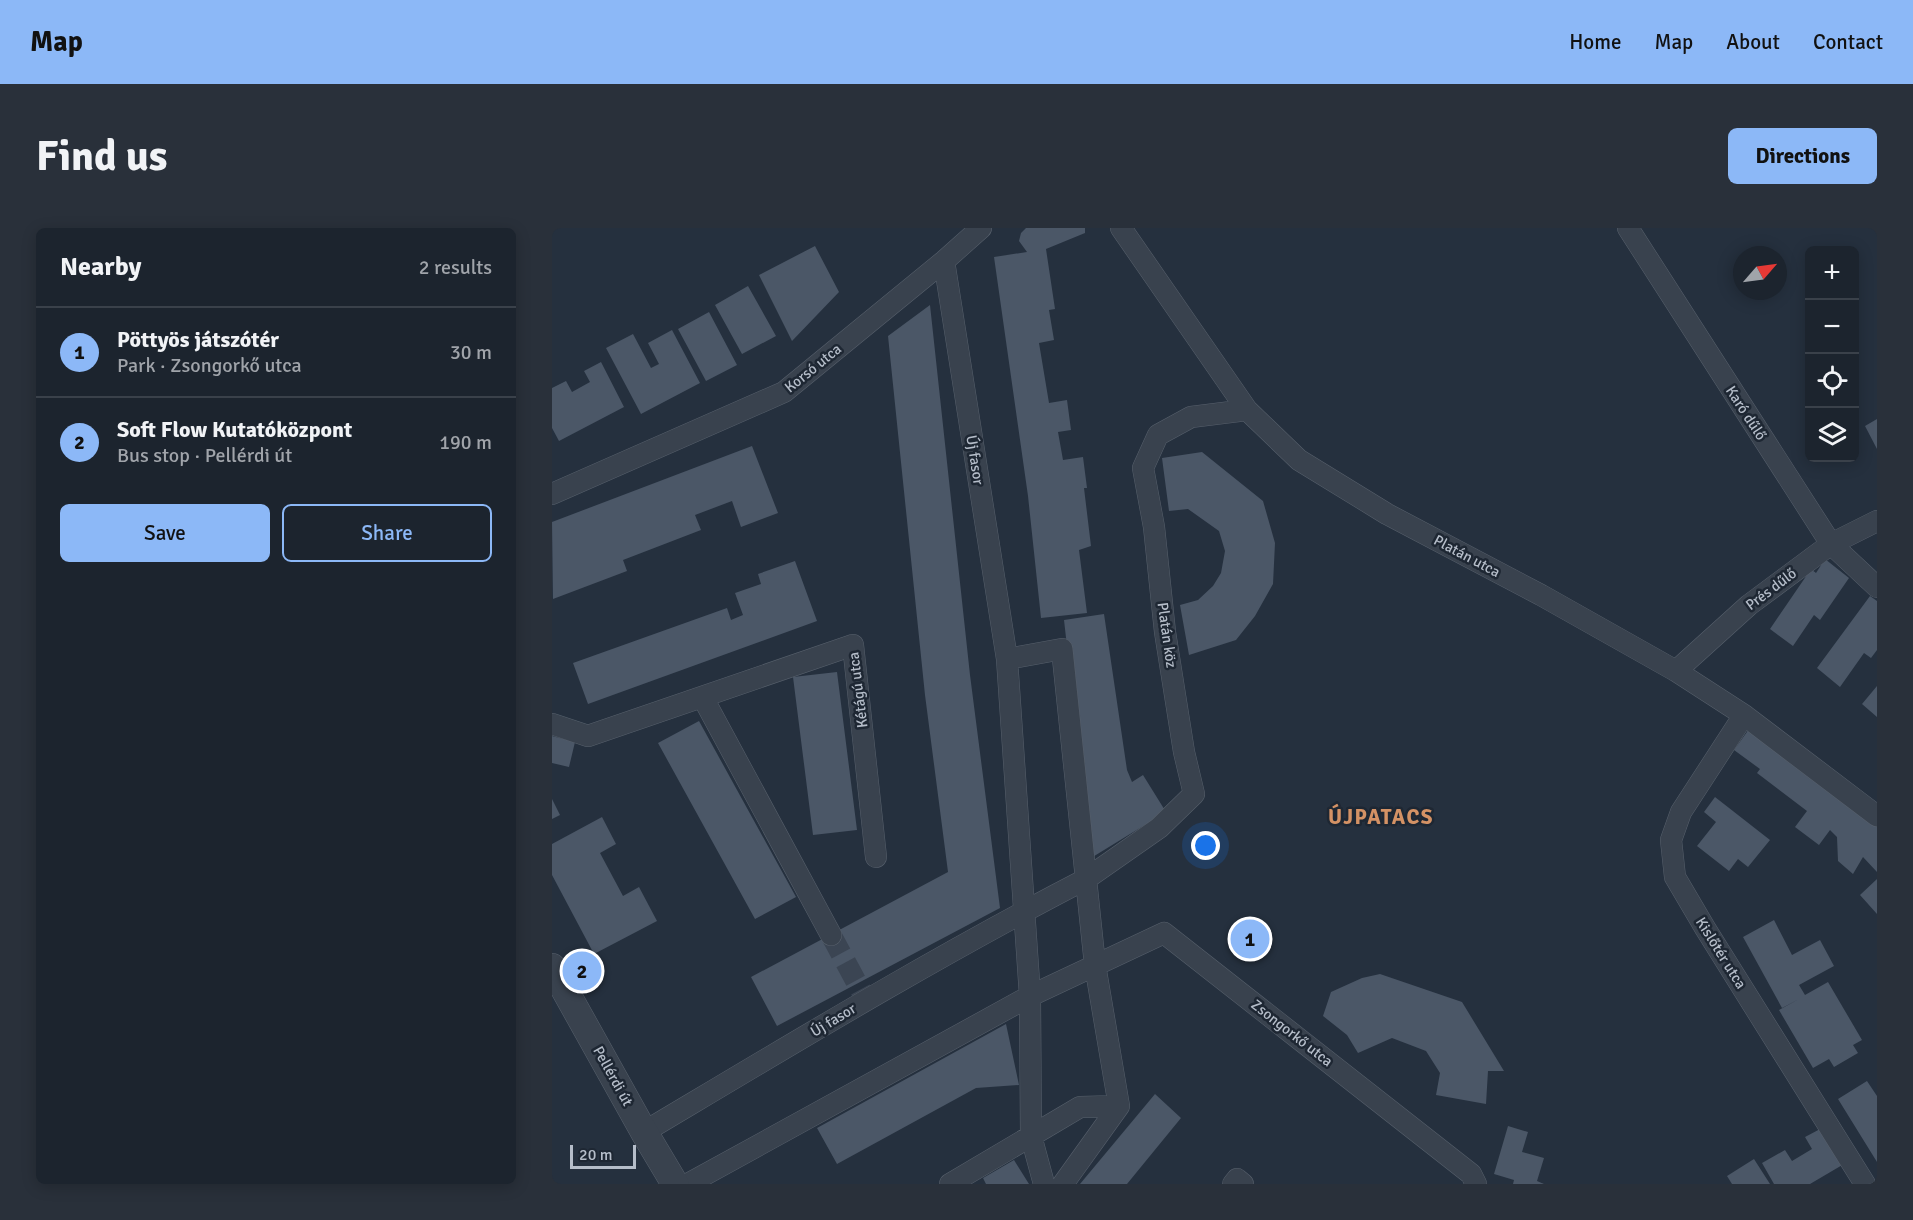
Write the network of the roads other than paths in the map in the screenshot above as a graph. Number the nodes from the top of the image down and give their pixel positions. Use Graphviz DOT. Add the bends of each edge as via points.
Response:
graph roads {
  1 [pos="981,228"];
  2 [pos="1121,228"];
  3 [pos="1628,228"];
  4 [pos="944,261"];
  5 [pos="1247,410"];
  6 [pos="552,494"];
  7 [pos="1877,521"];
  8 [pos="1831,544"];
  9 [pos="1877,587"];
  10 [pos="1007,659"];
  11 [pos="1676,671"];
  12 [pos="703,698"];
  13 [pos="1744,715"];
  14 [pos="552,724"];
  15 [pos="1877,816"];
  16 [pos="876,857"];
  17 [pos="1086,879"];
  18 [pos="1025,910"];
  19 [pos="831,935"];
  20 [pos="1095,965"];
  21 [pos="552,967"];
  22 [pos="1030,996"];
  23 [pos="1119,1106"];
  24 [pos="644,1132"];
  25 [pos="1032,1136"];
  26 [pos="675,1184"];
  27 [pos="688,1184"];
  28 [pos="951,1184"];
  29 [pos="1044,1184"];
  30 [pos="1064,1184"];
  31 [pos="1233,1184"];
  32 [pos="1243,1184"];
  33 [pos="1476,1184"];
  34 [pos="1865,1184"];
  1 -- 4 [label="street, Korsó utca"];
  2 -- 5 [label="street, Platán utca"];
  3 -- 8 [label="street, Karó dűlő"];
  4 -- 6 [label="street, Korsó utca" via="784,392"];
  4 -- 10 [label="street, Új fasor"];
  5 -- 11 [label="street, Platán utca" via="1299,460 1387,514"];
  5 -- 17 [label="street, Platán köz" via="1191,417 1158,435 1143,468 1184,752 1194,794 1159,828"];
  7 -- 8 [label="street, Prés dűlő"];
  8 -- 9 [label="street, Karó dűlő"];
  8 -- 11 [label="street, Prés dűlő" via="1749,604"];
  10 -- 17 [label="street" via="1062,649"];
  10 -- 18 [label="street, Új fasor"];
  11 -- 13 [label="street, Platán utca"];
  12 -- 14 [label="street, Kétágú utca" via="588,736"];
  12 -- 16 [label="street, Kétágú utca" via="853,645"];
  12 -- 19 [label="street"];
  13 -- 15 [label="street, Platán utca"];
  13 -- 34 [label="street, Kislőtér utca" via="1681,812 1671,840 1675,877"];
  17 -- 18 [label="street, Új fasor"];
  17 -- 20 [label="street"];
  18 -- 22 [label="street, Új fasor"];
  18 -- 24 [label="street, Új fasor"];
  20 -- 22 [label="street"];
  20 -- 23 [label="street"];
  20 -- 33 [label="street, Zsongorkő utca" via="1164,933 1471,1174"];
  21 -- 24 [label="street, Pellérdi út"];
  22 -- 25 [label="street, Új fasor"];
  22 -- 27 [label="street"];
  23 -- 25 [label="street" via="1080,1107"];
  23 -- 30 [label="street"];
  24 -- 26 [label="street, Pellérdi út"];
  25 -- 28 [label="street"];
  25 -- 29 [label="street, Új fasor"];
  31 -- 32 [label="street" via="1237,1179"];
}
